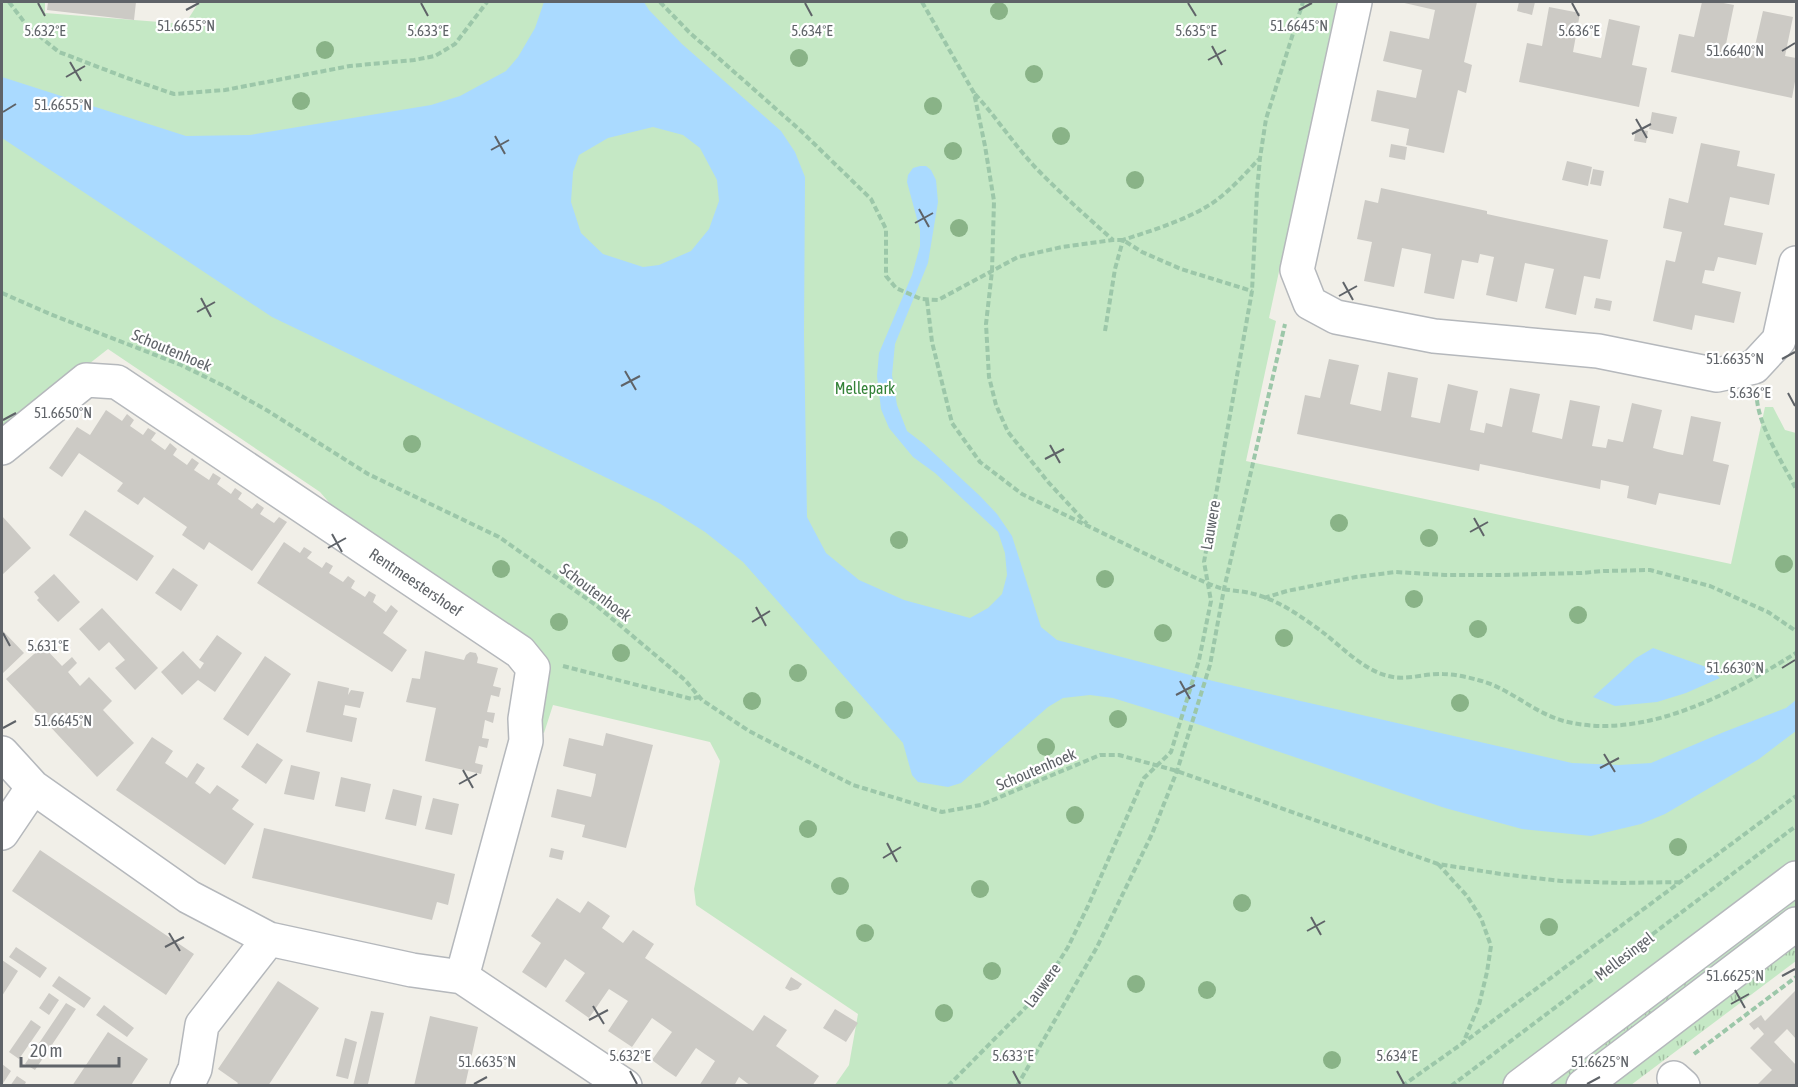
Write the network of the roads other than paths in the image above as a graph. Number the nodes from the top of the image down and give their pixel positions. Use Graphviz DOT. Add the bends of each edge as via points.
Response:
graph roads {
  1 [pos="1355,2"];
  2 [pos="1797,263"];
  3 [pos="2,448"];
  4 [pos="2,753"];
  5 [pos="33,787"];
  6 [pos="2,833"];
  7 [pos="1797,878"];
  8 [pos="1797,924"];
  9 [pos="269,939"];
  10 [pos="462,977"];
  11 [pos="187,1086"];
  12 [pos="625,1086"];
  13 [pos="1520,1086"];
  14 [pos="1583,1086"];
  1 -- 2 [label="street" via="1297,270 1310,303 1336,317 1434,336 1598,351 1717,375 1754,367 1779,340"];
  3 -- 10 [label="street, Rentmeestershoef" via="86,380 117,381 520,652 533,668 525,719 526,741"];
  4 -- 5 [label="street"];
  5 -- 6 [label="street"];
  5 -- 9 [label="street" via="189,897"];
  7 -- 13 [label="street"];
  8 -- 14 [label="street"];
  9 -- 10 [label="street"];
  9 -- 11 [label="street" via="202,1025 195,1069"];
  10 -- 12 [label="street"];
}
